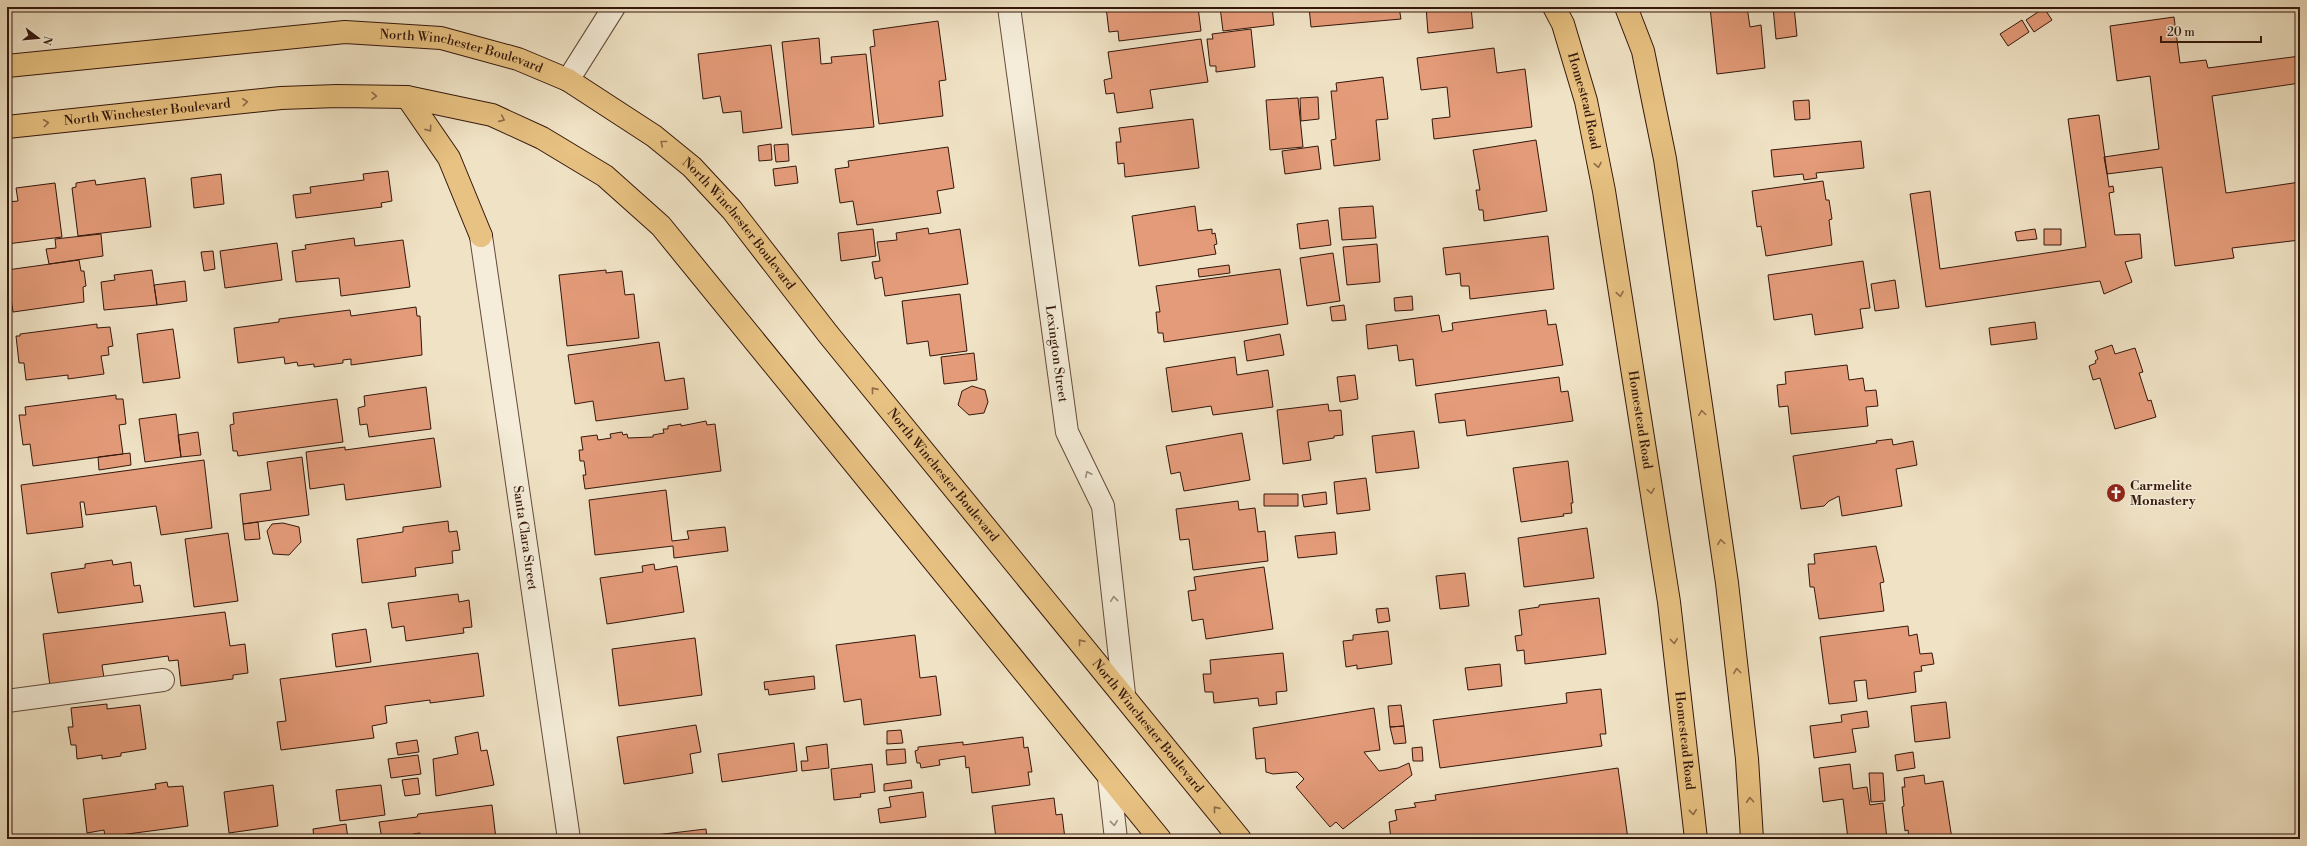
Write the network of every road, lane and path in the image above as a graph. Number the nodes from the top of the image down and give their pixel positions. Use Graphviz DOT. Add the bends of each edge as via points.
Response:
graph roads {
  1 [pos="614,7"];
  2 [pos="1009,7"];
  3 [pos="1554,7"];
  4 [pos="1626,7"];
  5 [pos="7,66"];
  6 [pos="568,80"];
  7 [pos="407,97"];
  8 [pos="7,127"];
  9 [pos="482,236"];
  10 [pos="163,680"];
  11 [pos="1124,694"];
  12 [pos="7,701"];
  13 [pos="1109,778"];
  14 [pos="569,839"];
  15 [pos="1116,839"];
  16 [pos="1160,839"];
  17 [pos="1240,839"];
  18 [pos="1696,839"];
  19 [pos="1752,839"];
  1 -- 6 [label="street"];
  11 -- 2 [label="street, Lexington Street, one-way" via="1104,506 1067,432"];
  3 -- 18 [label="main road, Homestead Road, one-way" via="1563,24 1586,101 1604,191 1669,602"];
  19 -- 4 [label="main road, one-way" via="1747,759 1727,583 1665,159 1643,51"];
  5 -- 6 [label="main road, North Winchester Boulevard" via="345,32 442,38 518,59"];
  11 -- 6 [label="main road, North Winchester Boulevard, one-way" via="833,340 732,210 692,167 654,136"];
  8 -- 7 [label="main road, North Winchester Boulevard, one-way" via="281,98"];
  7 -- 9 [label="main road, one-way" via="449,158"];
  7 -- 13 [label="main road, North Winchester Boulevard, one-way" via="492,115 542,138 605,176 661,226"];
  9 -- 14 [label="street, Santa Clara Street"];
  10 -- 12 [label="street"];
  17 -- 11 [label="main road, North Winchester Boulevard, one-way"];
  13 -- 15 [label="street, one-way"];
  13 -- 16 [label="main road, North Winchester Boulevard"];
}
